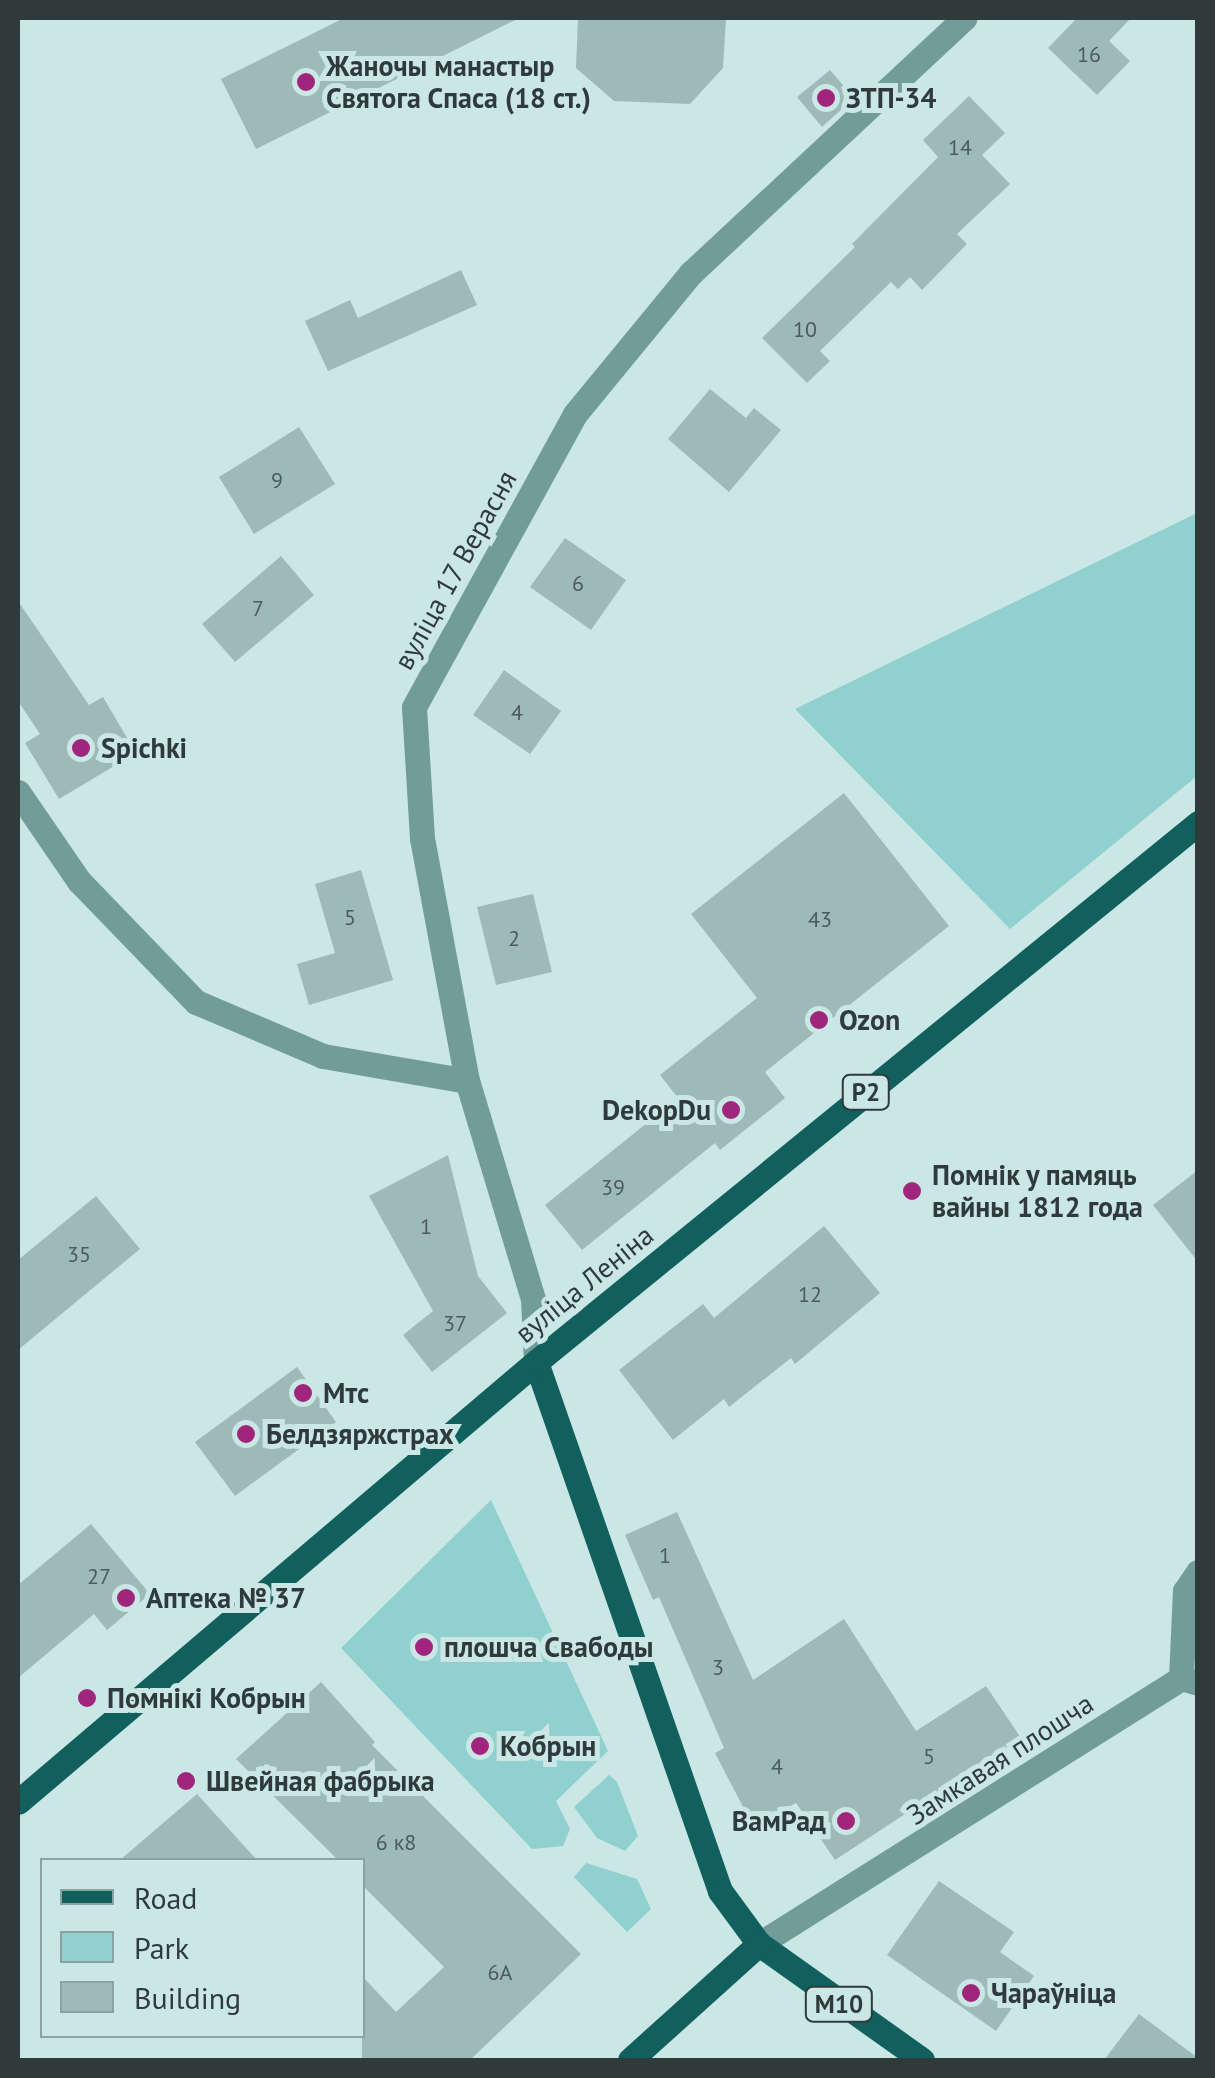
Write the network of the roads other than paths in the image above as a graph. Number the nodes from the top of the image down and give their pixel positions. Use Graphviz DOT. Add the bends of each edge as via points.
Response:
graph roads {
  1 [pos="964,18"];
  2 [pos="18,792"];
  3 [pos="1198,823"];
  4 [pos="468,1080"];
  5 [pos="536,1362"];
  6 [pos="1198,1572"];
  7 [pos="1189,1681"];
  8 [pos="18,1802"];
  9 [pos="759,1944"];
  10 [pos="630,2060"];
  11 [pos="922,2060"];
  1 -- 4 [label="street, вуліца 17 Верасня" via="691,273 575,414 414,707 422,838"];
  2 -- 4 [label="street" via="79,882 196,1002 323,1056"];
  3 -- 5 [label="main road, вуліца Леніна / Р2"];
  4 -- 5 [label="street, вуліца 17 Верасня" via="533,1300"];
  5 -- 8 [label="main road, вуліца Леніна / Р2"];
  5 -- 9 [label="main road, М10" via="720,1890"];
  6 -- 7 [label="street, Замкавая плошча" via="1185,1591"];
  7 -- 9 [label="street, Замкавая плошча"];
  9 -- 10 [label="main road"];
  9 -- 11 [label="main road, М10"];
}
